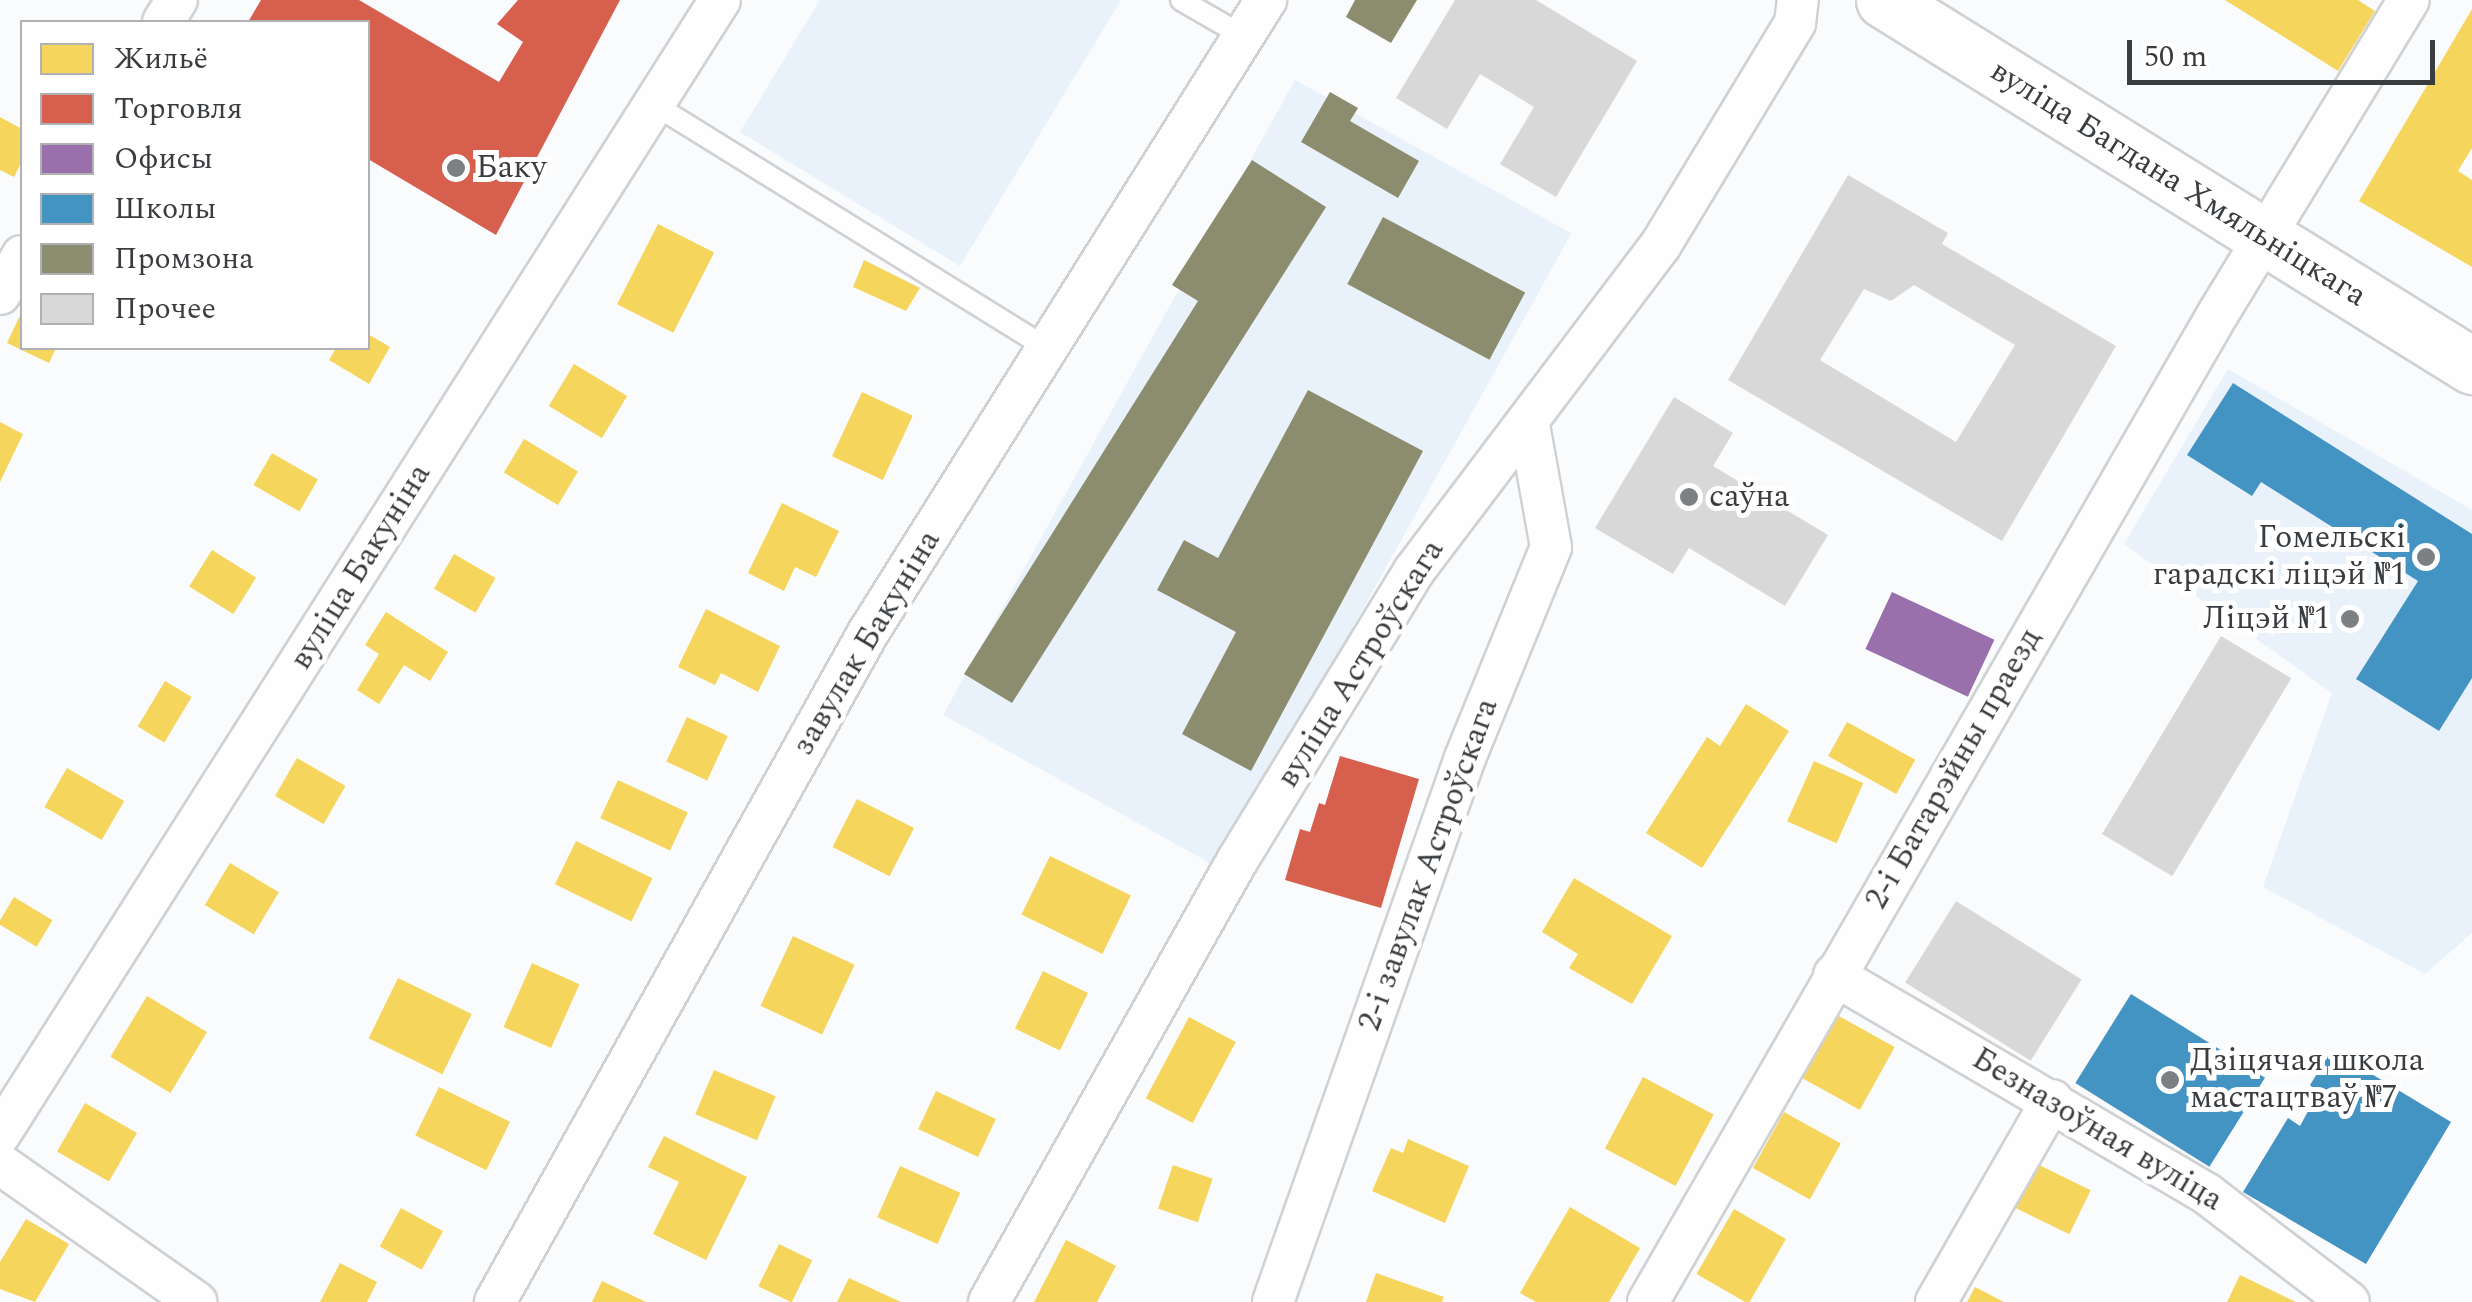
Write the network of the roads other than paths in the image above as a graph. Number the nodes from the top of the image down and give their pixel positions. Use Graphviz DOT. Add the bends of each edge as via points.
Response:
graph roads {
  1 [pos="720,0"];
  2 [pos="1181,0"];
  3 [pos="1266,0"];
  4 [pos="1798,0"];
  5 [pos="1884,0"];
  6 [pos="2409,0"];
  7 [pos="1240,34"];
  8 [pos="656,105"];
  9 [pos="2264,239"];
  10 [pos="20,259"];
  11 [pos="0,294"];
  12 [pos="1048,349"];
  13 [pos="2472,366"];
  14 [pos="1529,425"];
  15 [pos="1834,975"];
  16 [pos="2052,1100"];
  17 [pos="0,1134"];
  18 [pos="0,1164"];
  19 [pos="196,1302"];
  20 [pos="495,1302"];
  21 [pos="988,1302"];
  22 [pos="1273,1302"];
  23 [pos="1648,1302"];
  24 [pos="1936,1302"];
  25 [pos="2349,1302"];
  1 -- 8 [label="street, вуліца Бакуніна"];
  2 -- 7 [label="lane"];
  3 -- 7 [label="street, завулак Бакуніна"];
  4 -- 14 [label="street, вуліца Астроўскага" via="1796,22 1660,246"];
  5 -- 9 [label="main road, вуліца Багдана Хмяльніцкага"];
  6 -- 9 [label="street, 2-і Батарэйны праезд"];
  7 -- 12 [label="street, завулак Бакуніна"];
  8 -- 12 [label="lane"];
  8 -- 17 [label="street, вуліца Бакуніна"];
  9 -- 13 [label="main road, вуліца Багдана Хмяльніцкага"];
  9 -- 15 [label="street, 2-і Батарэйны праезд"];
  10 -- 11 [label="street"];
  12 -- 20 [label="street, завулак Бакуніна" via="868,632"];
  14 -- 21 [label="street, вуліца Астроўскага" via="1414,571 1237,861"];
  14 -- 22 [label="street, 2-і завулак Астроўскага" via="1550,547 1465,758"];
  15 -- 16 [label="street, Безназоўная вуліца"];
  15 -- 23 [label="street, 2-і Батарэйны праезд"];
  16 -- 24 [label="street"];
  16 -- 25 [label="street, Безназоўная вуліца" via="2208,1194"];
  18 -- 19 [label="street"];
}
